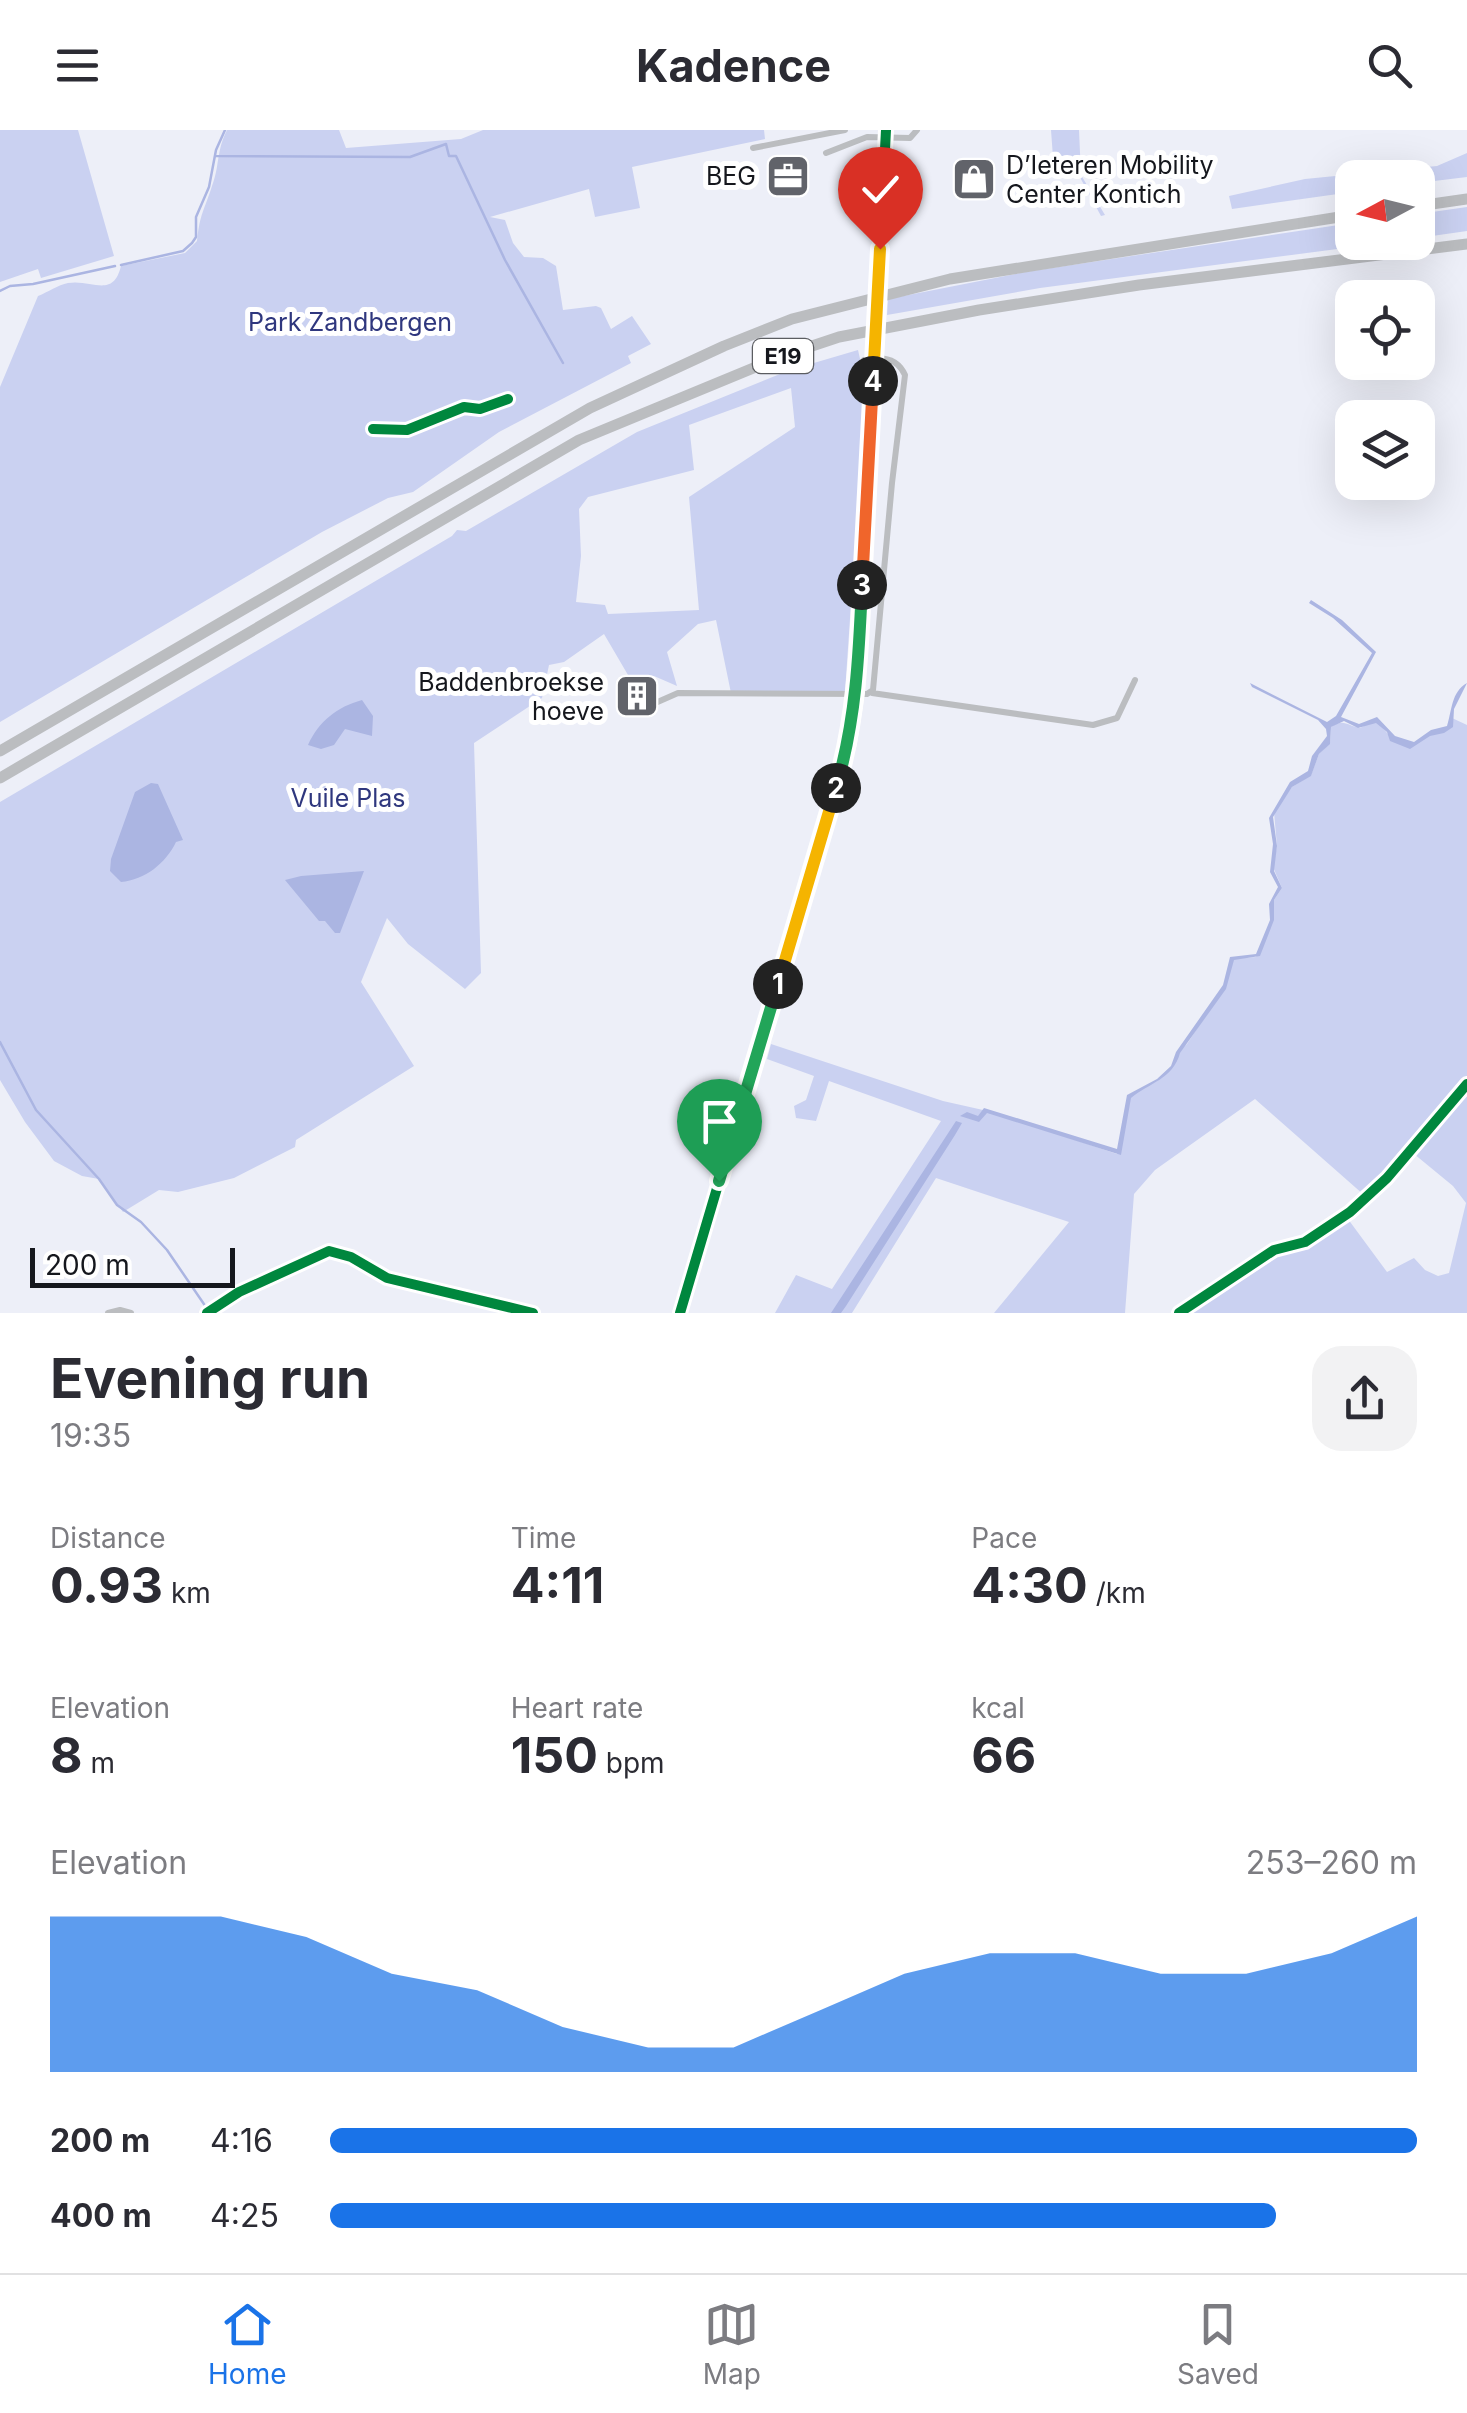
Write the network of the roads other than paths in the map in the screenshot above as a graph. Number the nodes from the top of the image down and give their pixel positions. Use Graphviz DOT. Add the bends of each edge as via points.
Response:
graph roads {
  1 [pos="845,130"];
  2 [pos="918,130"];
  3 [pos="886,133"];
  4 [pos="753,148"];
  5 [pos="826,154"];
  6 [pos="1467,199"];
  7 [pos="1435,204"];
  8 [pos="1335,218"];
  9 [pos="1467,244"];
  10 [pos="864,360"];
  11 [pos="1134,680"];
  12 [pos="857,692"];
  13 [pos="870,693"];
  14 [pos="653,704"];
  15 [pos="0,752"];
  16 [pos="0,778"];
  17 [pos="1410,1151"];
  18 [pos="208,1312"];
  19 [pos="108,1313"];
  20 [pos="131,1313"];
  21 [pos="533,1313"];
  22 [pos="680,1313"];
  23 [pos="1179,1313"];
  1 -- 4 [label="street"];
  2 -- 3 [label="street" via="910,138"];
  3 -- 5 [label="street"];
  3 -- 12 [label="street"];
  6 -- 7 [label="highway"];
  8 -- 15 [label="highway, E19" via="950,279 792,319 741,339 590,408"];
  9 -- 16 [label="highway, E19" via="979,310 839,337 785,355 580,440"];
  10 -- 13 [label="street" via="886,358 906,375"];
  11 -- 13 [label="street" via="1117,718 1094,725"];
  12 -- 13 [label="street"];
  12 -- 14 [label="street" via="678,693"];
  12 -- 22 [label="street" via="849,742"];
  17 -- 23 [label="street" via="1346,1215 1298,1246 1274,1250"];
  18 -- 21 [label="street" via="329,1251 386,1278"];
  19 -- 20 [label="street"];
}
